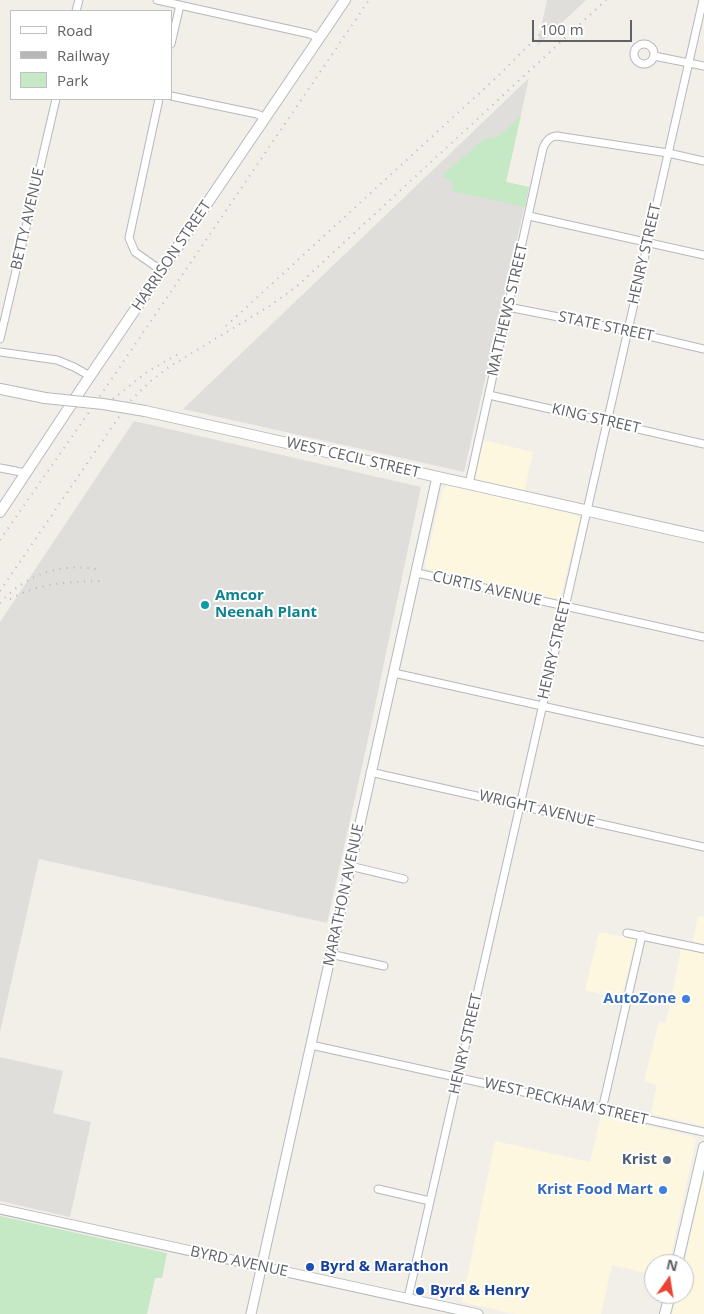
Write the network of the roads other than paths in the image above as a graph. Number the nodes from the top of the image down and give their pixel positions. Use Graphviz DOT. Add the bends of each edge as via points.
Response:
graph roads {
  1 [pos="157,0"];
  2 [pos="345,0"];
  3 [pos="703,0"];
  4 [pos="180,5"];
  5 [pos="319,38"];
  6 [pos="172,40"];
  7 [pos="654,56"];
  8 [pos="688,63"];
  9 [pos="704,66"];
  10 [pos="172,96"];
  11 [pos="56,100"];
  12 [pos="159,100"];
  13 [pos="265,118"];
  14 [pos="668,153"];
  15 [pos="704,161"];
  16 [pos="529,216"];
  17 [pos="648,243"];
  18 [pos="704,255"];
  19 [pos="162,271"];
  20 [pos="508,307"];
  21 [pos="627,332"];
  22 [pos="0,339"];
  23 [pos="704,349"];
  24 [pos="0,352"];
  25 [pos="90,376"];
  26 [pos="0,389"];
  27 [pos="489,395"];
  28 [pos="607,422"];
  29 [pos="704,444"];
  30 [pos="0,468"];
  31 [pos="26,473"];
  32 [pos="437,477"];
  33 [pos="469,484"];
  34 [pos="586,510"];
  35 [pos="0,512"];
  36 [pos="704,537"];
  37 [pos="416,573"];
  38 [pos="565,606"];
  39 [pos="704,637"];
  40 [pos="394,673"];
  41 [pos="542,706"];
  42 [pos="704,742"];
  43 [pos="370,772"];
  44 [pos="520,805"];
  45 [pos="704,846"];
  46 [pos="350,866"];
  47 [pos="404,878"];
  48 [pos="627,933"];
  49 [pos="642,935"];
  50 [pos="704,949"];
  51 [pos="330,954"];
  52 [pos="384,966"];
  53 [pos="311,1045"];
  54 [pos="458,1077"];
  55 [pos="602,1110"];
  56 [pos="704,1132"];
  57 [pos="704,1147"];
  58 [pos="378,1189"];
  59 [pos="430,1201"];
  60 [pos="0,1209"];
  61 [pos="679,1254"];
  62 [pos="262,1266"];
  63 [pos="408,1298"];
  64 [pos="251,1314"];
  65 [pos="478,1314"];
  1 -- 4 [label="street"];
  2 -- 5 [label="main road, HARRISON STREET"];
  3 -- 8 [label="street, HENRY STREET"];
  4 -- 5 [label="street"];
  4 -- 6 [label="street"];
  5 -- 13 [label="main road, HARRISON STREET"];
  7 -- 8 [label="street"];
  8 -- 9 [label="street"];
  8 -- 14 [label="street, HENRY STREET"];
  10 -- 13 [label="street"];
  11 -- 22 [label="street, BETTY AVENUE"];
  12 -- 19 [label="street" via="129,238 135,252"];
  13 -- 19 [label="main road, HARRISON STREET"];
  14 -- 15 [label="street"];
  14 -- 16 [label="street, MATTHEWS STREET" via="557,136 549,138 543,148"];
  14 -- 17 [label="street, HENRY STREET"];
  16 -- 17 [label="street"];
  16 -- 20 [label="street, MATTHEWS STREET"];
  17 -- 18 [label="street"];
  17 -- 21 [label="street, HENRY STREET"];
  19 -- 25 [label="main road, HARRISON STREET"];
  20 -- 21 [label="street, STATE STREET"];
  20 -- 27 [label="street, MATTHEWS STREET"];
  21 -- 23 [label="street, STATE STREET"];
  21 -- 28 [label="street, HENRY STREET"];
  24 -- 25 [label="street" via="57,360"];
  25 -- 31 [label="main road, HARRISON STREET"];
  26 -- 32 [label="main road, WEST CECIL STREET, bridge" via="145,412"];
  27 -- 28 [label="street, KING STREET"];
  27 -- 33 [label="street, MATTHEWS STREET"];
  28 -- 29 [label="street, KING STREET"];
  28 -- 34 [label="street, HENRY STREET"];
  30 -- 31 [label="street"];
  31 -- 35 [label="main road, HARRISON STREET"];
  32 -- 33 [label="main road, WEST CECIL STREET"];
  32 -- 37 [label="street, MARATHON AVENUE"];
  33 -- 34 [label="main road, WEST CECIL STREET"];
  34 -- 36 [label="main road, WEST CECIL STREET"];
  34 -- 38 [label="street, HENRY STREET"];
  37 -- 38 [label="street, CURTIS AVENUE"];
  37 -- 40 [label="street, MARATHON AVENUE"];
  38 -- 39 [label="street, CURTIS AVENUE"];
  38 -- 41 [label="street, HENRY STREET"];
  40 -- 41 [label="street"];
  40 -- 43 [label="street, MARATHON AVENUE"];
  41 -- 42 [label="street"];
  41 -- 44 [label="street, HENRY STREET"];
  43 -- 44 [label="street, WRIGHT AVENUE"];
  43 -- 46 [label="street, MARATHON AVENUE"];
  44 -- 45 [label="street, WRIGHT AVENUE"];
  44 -- 54 [label="street, HENRY STREET"];
  46 -- 47 [label="street"];
  46 -- 51 [label="street, MARATHON AVENUE"];
  48 -- 49 [label="street"];
  49 -- 50 [label="street"];
  49 -- 55 [label="street"];
  51 -- 52 [label="street"];
  51 -- 53 [label="street, MARATHON AVENUE"];
  53 -- 54 [label="street, WEST PECKHAM STREET"];
  53 -- 62 [label="street, MARATHON AVENUE"];
  54 -- 55 [label="street, WEST PECKHAM STREET"];
  54 -- 59 [label="street, HENRY STREET"];
  55 -- 56 [label="street, WEST PECKHAM STREET"];
  57 -- 61 [label="main road"];
  58 -- 59 [label="street"];
  59 -- 63 [label="street, HENRY STREET"];
  60 -- 62 [label="street, BYRD AVENUE"];
  62 -- 63 [label="street, BYRD AVENUE"];
  62 -- 64 [label="street, MARATHON AVENUE"];
  63 -- 65 [label="street, BYRD AVENUE"];
}
